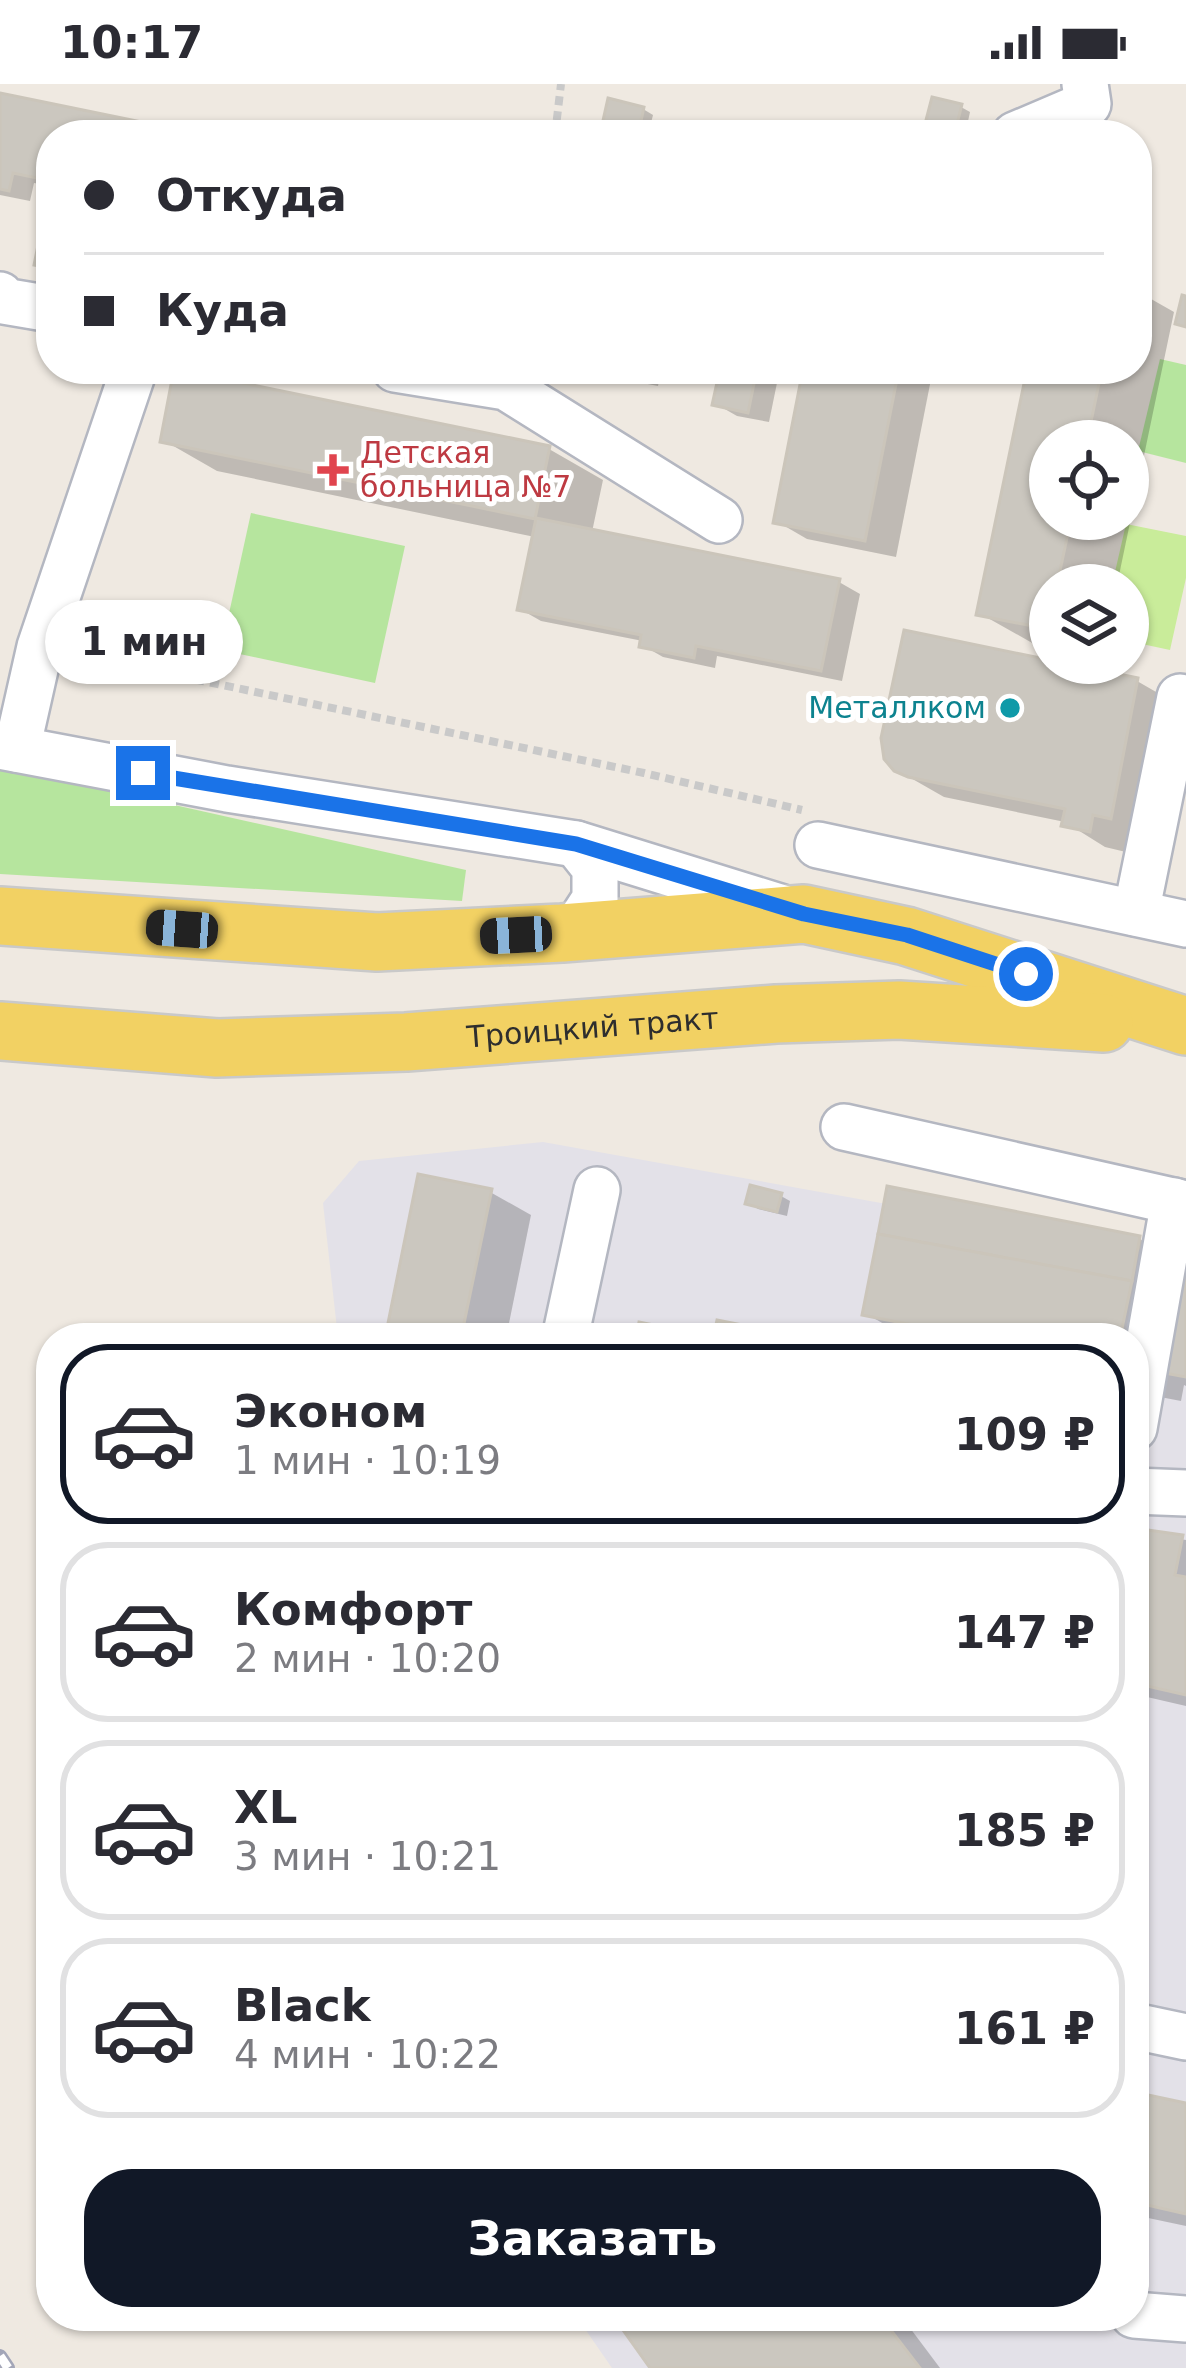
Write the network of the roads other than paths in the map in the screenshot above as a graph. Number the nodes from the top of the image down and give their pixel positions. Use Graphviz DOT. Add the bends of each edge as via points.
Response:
graph roads {
  1 [pos="1085,84"];
  2 [pos="1050,120"];
  3 [pos="1,303"];
  4 [pos="36,307"];
  5 [pos="129,384"];
  6 [pos="517,384"];
  7 [pos="719,520"];
  8 [pos="1180,697"];
  9 [pos="8,748"];
  10 [pos="821,830"];
  11 [pos="576,844"];
  12 [pos="1136,913"];
  13 [pos="804,914"];
  14 [pos="0,916"];
  15 [pos="1186,923"];
  16 [pos="562,933"];
  17 [pos="1186,1029"];
  18 [pos="0,1031"];
  19 [pos="844,1127"];
  20 [pos="597,1190"];
  21 [pos="1180,1203"];
  22 [pos="568,1323"];
  23 [pos="1149,1355"];
  24 [pos="1149,1492"];
  25 [pos="1186,1493"];
  26 [pos="1149,2029"];
  27 [pos="1186,2038"];
  28 [pos="1149,2316"];
  29 [pos="1186,2319"];
  1 -- 2 [label="street" via="1088,104"];
  3 -- 4 [label="street"];
  5 -- 9 [label="street"];
  6 -- 7 [label="street"];
  8 -- 12 [label="street"];
  9 -- 11 [label="street"];
  10 -- 12 [label="street"];
  11 -- 13 [label="street"];
  11 -- 16 [label="street" via="595,868 595,899"];
  12 -- 15 [label="street"];
  13 -- 16 [label="main road"];
  13 -- 17 [label="main road" via="907,935"];
  14 -- 16 [label="main road" via="377,942"];
  17 -- 18 [label="main road, Троицкий тракт" via="899,1010 280,1047"];
  19 -- 21 [label="street"];
  20 -- 22 [label="street"];
  21 -- 23 [label="street"];
  24 -- 25 [label="street"];
  26 -- 27 [label="street"];
  28 -- 29 [label="street"];
}
